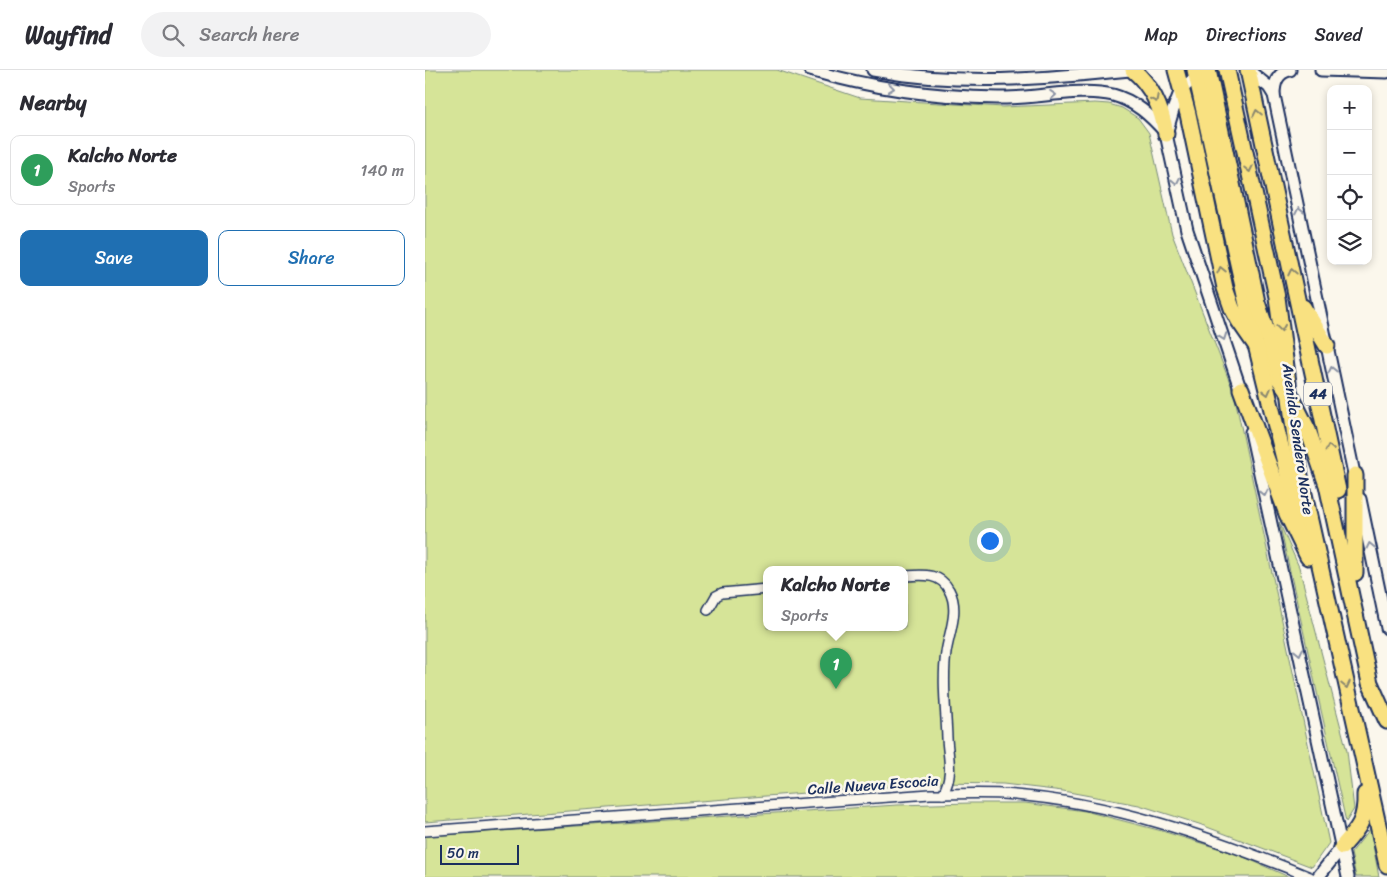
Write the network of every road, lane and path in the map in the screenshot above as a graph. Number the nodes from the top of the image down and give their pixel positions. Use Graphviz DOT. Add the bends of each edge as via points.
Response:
graph roads {
  1 [pos="810,70"];
  2 [pos="873,70"];
  3 [pos="1132,70"];
  4 [pos="1176,70"];
  5 [pos="1227,70"];
  6 [pos="1248,70"];
  7 [pos="1286,70"];
  8 [pos="1321,70"];
  9 [pos="1201,71"];
  10 [pos="1387,72"];
  11 [pos="1181,90"];
  12 [pos="1273,95"];
  13 [pos="1166,134"];
  14 [pos="1298,298"];
  15 [pos="1255,345"];
  16 [pos="1327,346"];
  17 [pos="1241,388"];
  18 [pos="1288,391"];
  19 [pos="1355,475"];
  20 [pos="1308,557"];
  21 [pos="1355,573"];
  22 [pos="908,576"];
  23 [pos="1323,584"];
  24 [pos="763,589"];
  25 [pos="708,610"];
  26 [pos="1387,628"];
  27 [pos="1387,720"];
  28 [pos="1358,740"];
  29 [pos="943,794"];
  30 [pos="425,830"];
  31 [pos="1342,846"];
  32 [pos="1387,865"];
  33 [pos="1310,877"];
  34 [pos="1318,877"];
  35 [pos="1348,877"];
  1 -- 13 [label="street, one-way" via="880,87 948,95 999,98 1091,92 1114,95 1146,112"];
  2 -- 3 [label="street" via="973,80 1052,78"];
  3 -- 13 [label="main road, one-way" via="1156,100"];
  4 -- 11 [label="main road"];
  5 -- 18 [label="main road, Avenida Sendero Norte / 44, one-way" via="1277,298"];
  6 -- 12 [label="street" via="1269,87"];
  14 -- 6 [label="main road, Avenida Sendero Norte / 44, one-way"];
  7 -- 12 [label="street" via="1275,83"];
  8 -- 10 [label="street"];
  9 -- 11 [label="street"];
  9 -- 15 [label="main road"];
  9 -- 18 [label="main road" via="1257,302"];
  11 -- 13 [label="street"];
  15 -- 11 [label="main road, one-way" via="1232,308 1225,288"];
  16 -- 12 [label="street, one-way"];
  13 -- 17 [label="street, one-way" via="1187,230"];
  14 -- 16 [label="main road"];
  21 -- 14 [label="main road, Avenida Sendero Norte / 44, one-way"];
  15 -- 18 [label="main road"];
  15 -- 20 [label="main road, one-way"];
  19 -- 16 [label="street, one-way"];
  17 -- 20 [label="main road" via="1281,497"];
  17 -- 31 [label="street, one-way"];
  18 -- 23 [label="main road, Avenida Sendero Norte / 44" via="1300,476"];
  18 -- 27 [label="main road" via="1308,430 1327,485 1369,682"];
  19 -- 21 [label="main road"];
  26 -- 19 [label="street, one-way"];
  20 -- 23 [label="main road"];
  21 -- 27 [label="main road, Avenida Sendero Norte / 44"];
  22 -- 29 [label="street" via="929,575 943,582 954,604 945,676 950,778"];
  23 -- 28 [label="main road, Avenida Sendero Norte / 44, one-way"];
  24 -- 25 [label="street" via="721,593"];
  28 -- 31 [label="main road" via="1365,793 1364,816"];
  28 -- 32 [label="main road, Avenida Sendero Norte / 44"];
  29 -- 30 [label="street, Calle Nueva Escocia"];
  29 -- 33 [label="street, Calle Nueva Escocia" via="1003,794 1076,803 1147,818"];
  31 -- 34 [label="street"];
  31 -- 35 [label="street"];
}
